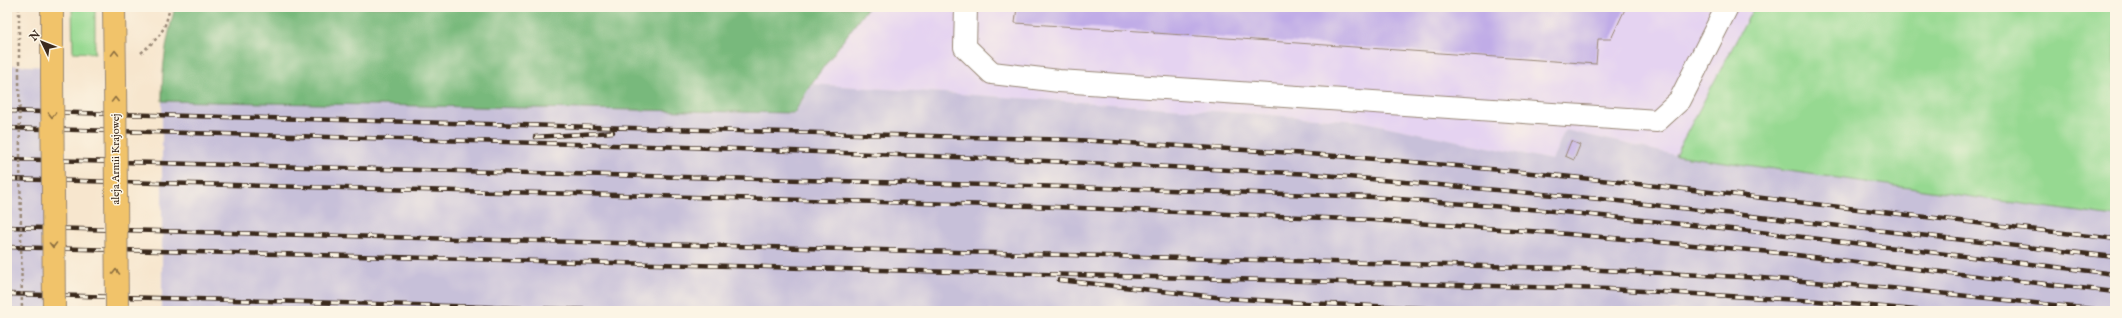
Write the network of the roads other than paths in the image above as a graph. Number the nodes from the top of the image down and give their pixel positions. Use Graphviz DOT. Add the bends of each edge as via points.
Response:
graph roads {
  1 [pos="52,7"];
  2 [pos="114,7"];
  3 [pos="966,7"];
  4 [pos="1727,7"];
  5 [pos="54,311"];
  6 [pos="117,311"];
  1 -- 5 [label="main road, one-way, bridge"];
  6 -- 2 [label="main road, aleja Armii Krajowej, one-way, bridge"];
  3 -- 4 [label="lane" via="965,47 992,73 1059,81 1657,121 1680,100"];
}
